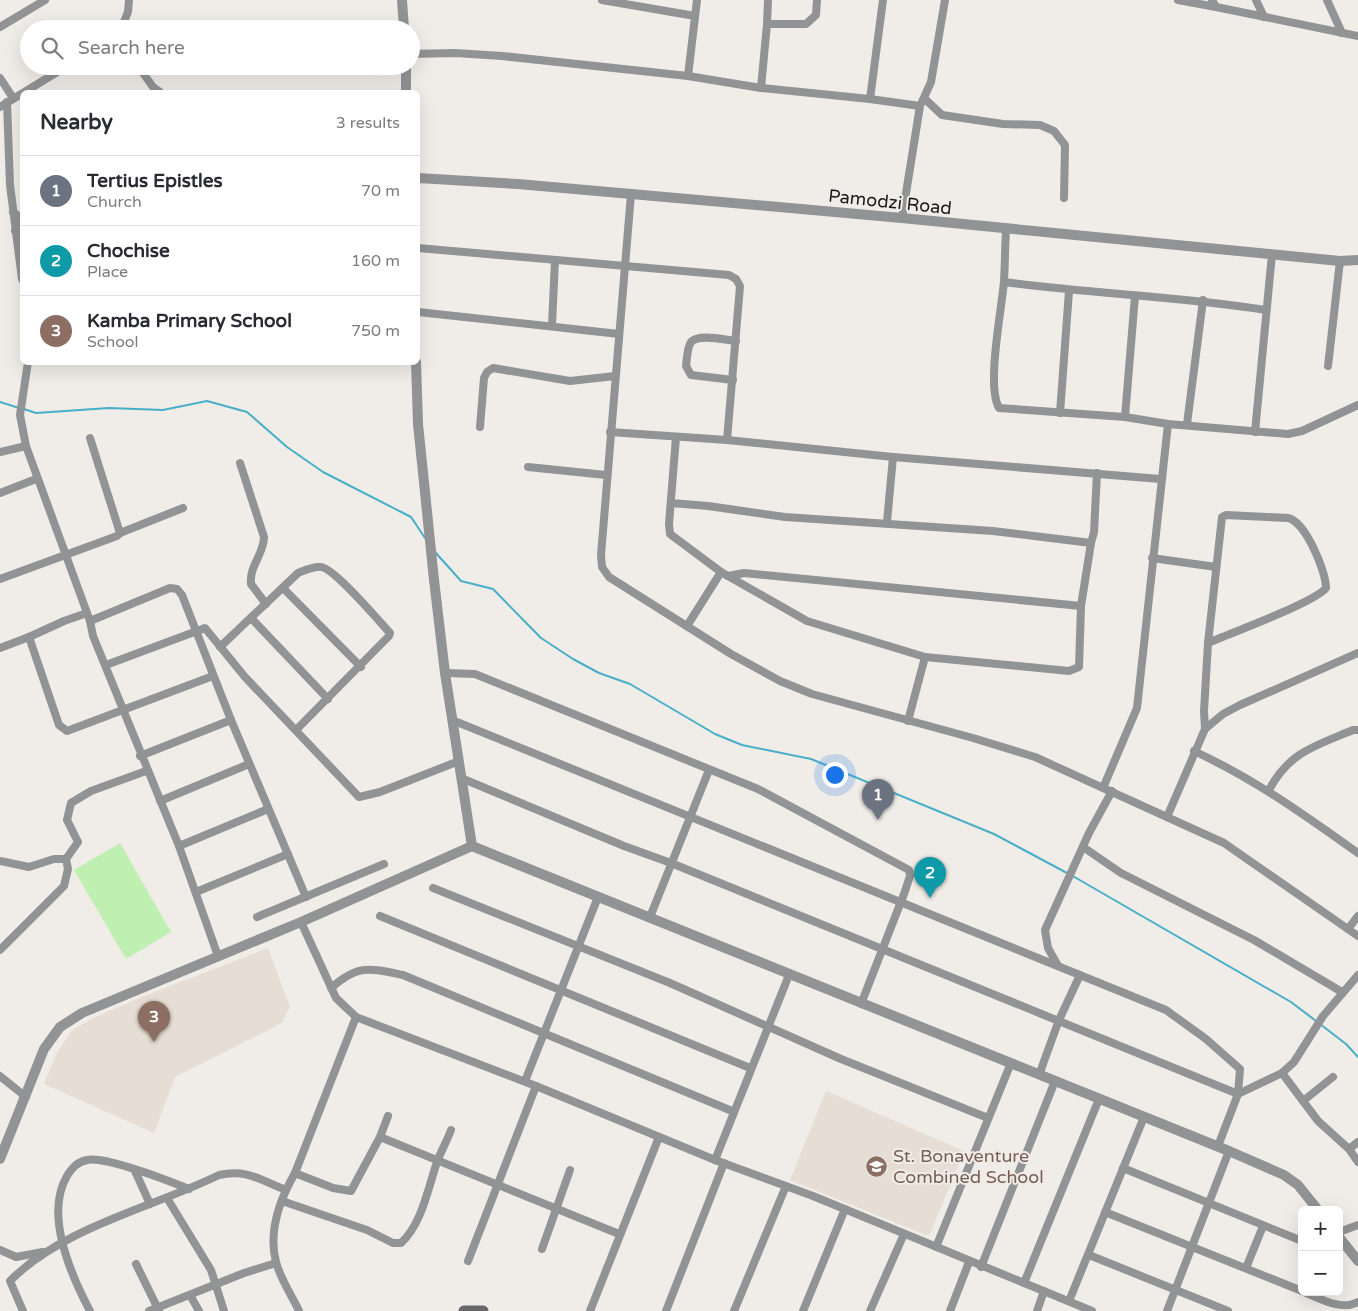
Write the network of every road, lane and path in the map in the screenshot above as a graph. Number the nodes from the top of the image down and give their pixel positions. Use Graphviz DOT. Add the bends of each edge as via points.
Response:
graph roads {
  1 [pos="45,0"];
  2 [pos="129,0"];
  3 [pos="402,0"];
  4 [pos="602,0"];
  5 [pos="697,0"];
  6 [pos="768,0"];
  7 [pos="817,0"];
  8 [pos="882,0"];
  9 [pos="944,0"];
  10 [pos="1178,0"];
  11 [pos="1256,0"];
  12 [pos="1327,0"];
  13 [pos="1214,4"];
  14 [pos="695,16"];
  15 [pos="1264,17"];
  16 [pos="125,20"];
  17 [pos="403,20"];
  18 [pos="766,24"];
  19 [pos="0,27"];
  20 [pos="1342,33"];
  21 [pos="1358,36"];
  22 [pos="420,54"];
  23 [pos="52,75"];
  24 [pos="144,75"];
  25 [pos="406,75"];
  26 [pos="688,76"];
  27 [pos="0,78"];
  28 [pos="761,88"];
  29 [pos="27,90"];
  30 [pos="157,90"];
  31 [pos="406,90"];
  32 [pos="20,94"];
  33 [pos="870,99"];
  34 [pos="10,100"];
  35 [pos="926,100"];
  36 [pos="920,106"];
  37 [pos="0,107"];
  38 [pos="420,178"];
  39 [pos="631,194"];
  40 [pos="1064,198"];
  41 [pos="13,212"];
  42 [pos="20,217"];
  43 [pos="902,218"];
  44 [pos="20,226"];
  45 [pos="1006,230"];
  46 [pos="16,231"];
  47 [pos="420,248"];
  48 [pos="1272,254"];
  49 [pos="555,260"];
  50 [pos="1358,260"];
  51 [pos="1340,261"];
  52 [pos="20,263"];
  53 [pos="625,266"];
  54 [pos="1004,282"];
  55 [pos="1069,291"];
  56 [pos="1135,296"];
  57 [pos="1203,300"];
  58 [pos="1266,310"];
  59 [pos="420,312"];
  60 [pos="552,325"];
  61 [pos="619,334"];
  62 [pos="736,341"];
  63 [pos="28,365"];
  64 [pos="416,365"];
  65 [pos="1328,366"];
  66 [pos="615,376"];
  67 [pos="733,380"];
  68 [pos="1358,405"];
  69 [pos="1060,413"];
  70 [pos="1125,418"];
  71 [pos="1168,424"];
  72 [pos="1187,424"];
  73 [pos="480,427"];
  74 [pos="610,432"];
  75 [pos="1255,432"];
  76 [pos="676,437"];
  77 [pos="90,438"];
  78 [pos="727,440"];
  79 [pos="26,446"];
  80 [pos="0,452"];
  81 [pos="893,457"];
  82 [pos="240,463"];
  83 [pos="528,467"];
  84 [pos="1096,473"];
  85 [pos="606,476"];
  86 [pos="36,479"];
  87 [pos="1160,479"];
  88 [pos="0,493"];
  89 [pos="671,503"];
  90 [pos="183,508"];
  91 [pos="887,522"];
  92 [pos="120,533"];
  93 [pos="1091,543"];
  94 [pos="65,556"];
  95 [pos="1152,558"];
  96 [pos="1216,567"];
  97 [pos="725,574"];
  98 [pos="0,578"];
  99 [pos="283,588"];
  100 [pos="266,604"];
  101 [pos="1081,606"];
  102 [pos="88,617"];
  103 [pos="251,618"];
  104 [pos="687,626"];
  105 [pos="196,631"];
  106 [pos="29,637"];
  107 [pos="1208,643"];
  108 [pos="220,647"];
  109 [pos="0,648"];
  110 [pos="1358,652"];
  111 [pos="925,657"];
  112 [pos="106,665"];
  113 [pos="361,667"];
  114 [pos="445,673"];
  115 [pos="213,676"];
  116 [pos="328,699"];
  117 [pos="122,711"];
  118 [pos="230,720"];
  119 [pos="452,720"];
  120 [pos="908,721"];
  121 [pos="1205,728"];
  122 [pos="297,729"];
  123 [pos="1358,730"];
  124 [pos="1194,751"];
  125 [pos="140,756"];
  126 [pos="458,761"];
  127 [pos="249,764"];
  128 [pos="710,770"];
  129 [pos="146,771"];
  130 [pos="461,778"];
  131 [pos="1103,788"];
  132 [pos="1269,790"];
  133 [pos="1112,791"];
  134 [pos="160,801"];
  135 [pos="268,809"];
  136 [pos="689,817"];
  137 [pos="1167,817"];
  138 [pos="179,846"];
  139 [pos="472,846"];
  140 [pos="1083,847"];
  141 [pos="1358,853"];
  142 [pos="288,854"];
  143 [pos="66,859"];
  144 [pos="0,861"];
  145 [pos="671,863"];
  146 [pos="384,864"];
  147 [pos="433,888"];
  148 [pos="196,892"];
  149 [pos="306,897"];
  150 [pos="598,897"];
  151 [pos="901,901"];
  152 [pos="380,916"];
  153 [pos="1358,916"];
  154 [pos="257,917"];
  155 [pos="650,917"];
  156 [pos="301,922"];
  157 [pos="1348,929"];
  158 [pos="1358,936"];
  159 [pos="578,947"];
  160 [pos="0,950"];
  161 [pos="883,950"];
  162 [pos="218,956"];
  163 [pos="1057,964"];
  164 [pos="789,975"];
  165 [pos="1080,975"];
  166 [pos="1358,975"];
  167 [pos="331,988"];
  168 [pos="561,990"];
  169 [pos="1342,992"];
  170 [pos="861,1004"];
  171 [pos="356,1017"];
  172 [pos="1059,1020"];
  173 [pos="767,1026"];
  174 [pos="544,1033"];
  175 [pos="1011,1063"];
  176 [pos="750,1068"];
  177 [pos="1282,1073"];
  178 [pos="1039,1075"];
  179 [pos="0,1076"];
  180 [pos="1333,1077"];
  181 [pos="525,1081"];
  182 [pos="1055,1082"];
  183 [pos="536,1086"];
  184 [pos="1238,1094"];
  185 [pos="26,1097"];
  186 [pos="1099,1099"];
  187 [pos="1303,1101"];
  188 [pos="732,1111"];
  189 [pos="388,1116"];
  190 [pos="1144,1117"];
  191 [pos="988,1118"];
  192 [pos="452,1130"];
  193 [pos="380,1137"];
  194 [pos="659,1137"];
  195 [pos="1358,1142"];
  196 [pos="1218,1146"];
  197 [pos="1349,1149"];
  198 [pos="1229,1150"];
  199 [pos="0,1159"];
  200 [pos="438,1160"];
  201 [pos="715,1160"];
  202 [pos="1358,1162"];
  203 [pos="724,1163"];
  204 [pos="1123,1168"];
  205 [pos="135,1170"];
  206 [pos="570,1170"];
  207 [pos="295,1173"];
  208 [pos="498,1185"];
  209 [pos="786,1186"];
  210 [pos="189,1189"];
  211 [pos="286,1190"];
  212 [pos="167,1198"];
  213 [pos="282,1201"];
  214 [pos="1207,1203"];
  215 [pos="150,1204"];
  216 [pos="1315,1206"];
  217 [pos="556,1209"];
  218 [pos="845,1209"];
  219 [pos="1105,1212"];
  220 [pos="1358,1225"];
  221 [pos="1264,1226"];
  222 [pos="1343,1231"];
  223 [pos="619,1234"];
  224 [pos="904,1234"];
  225 [pos="1298,1239"];
  226 [pos="1343,1242"];
  227 [pos="62,1244"];
  228 [pos="1191,1246"];
  229 [pos="936,1247"];
  230 [pos="542,1249"];
  231 [pos="0,1250"];
  232 [pos="50,1250"];
  233 [pos="1089,1256"];
  234 [pos="468,1261"];
  235 [pos="1358,1261"];
  236 [pos="969,1262"];
  237 [pos="276,1263"];
  238 [pos="136,1264"];
  239 [pos="981,1267"];
  240 [pos="1246,1268"];
  241 [pos="1024,1283"];
  242 [pos="217,1284"];
  243 [pos="1174,1289"];
  244 [pos="1298,1290"];
  245 [pos="1044,1291"];
  246 [pos="190,1295"];
  247 [pos="1313,1296"];
  248 [pos="1069,1301"];
  249 [pos="1358,1302"];
  250 [pos="158,1309"];
  251 [pos="23,1311"];
  252 [pos="90,1311"];
  253 [pos="149,1311"];
  254 [pos="198,1311"];
  255 [pos="224,1311"];
  256 [pos="300,1311"];
  257 [pos="464,1311"];
  258 [pos="483,1311"];
  259 [pos="590,1311"];
  260 [pos="666,1311"];
  261 [pos="734,1311"];
  262 [pos="803,1311"];
  263 [pos="870,1311"];
  264 [pos="950,1311"];
  265 [pos="1037,1311"];
  266 [pos="1092,1311"];
  267 [pos="1166,1311"];
  268 [pos="1228,1311"];
  1 -- 19 [label="street"];
  2 -- 16 [label="street"];
  3 -- 17 [label="street"];
  4 -- 14 [label="street"];
  5 -- 14 [label="street"];
  6 -- 18 [label="street"];
  7 -- 18 [label="street" via="816,15 806,24"];
  8 -- 33 [label="street"];
  9 -- 36 [label="street" via="931,82"];
  10 -- 13 [label="street"];
  11 -- 15 [label="street"];
  12 -- 20 [label="street"];
  13 -- 15 [label="street"];
  14 -- 26 [label="street"];
  15 -- 20 [label="street"];
  18 -- 28 [label="street"];
  20 -- 21 [label="street"];
  22 -- 26 [label="street" via="502,56"];
  23 -- 29 [label="street"];
  24 -- 30 [label="street"];
  25 -- 31 [label="street"];
  26 -- 28 [label="street"];
  27 -- 34 [label="street"];
  28 -- 33 [label="street"];
  32 -- 34 [label="street"];
  33 -- 36 [label="street"];
  34 -- 37 [label="street"];
  34 -- 41 [label="street" via="7,145"];
  35 -- 40 [label="street" via="942,115 1003,124 1040,125 1054,131 1065,145"];
  36 -- 43 [label="street"];
  38 -- 39 [label="street, Pamodzi Road"];
  39 -- 43 [label="street, Pamodzi Road"];
  39 -- 53 [label="street"];
  41 -- 42 [label="street"];
  41 -- 46 [label="street"];
  43 -- 45 [label="street, Pamodzi Road"];
  44 -- 46 [label="street"];
  45 -- 48 [label="street, Pamodzi Road"];
  45 -- 54 [label="street"];
  46 -- 52 [label="street"];
  47 -- 49 [label="street"];
  48 -- 51 [label="street, Pamodzi Road"];
  48 -- 58 [label="street"];
  49 -- 53 [label="street"];
  49 -- 60 [label="street"];
  50 -- 51 [label="street, Pamodzi Road"];
  51 -- 65 [label="street"];
  53 -- 61 [label="street"];
  53 -- 62 [label="street" via="729,275 736,279 740,286"];
  54 -- 55 [label="street"];
  54 -- 69 [label="street" via="996,354 995,400 999,408"];
  55 -- 56 [label="street"];
  55 -- 69 [label="street"];
  56 -- 57 [label="street"];
  56 -- 70 [label="street"];
  57 -- 58 [label="street"];
  57 -- 72 [label="street"];
  58 -- 75 [label="street"];
  59 -- 60 [label="street"];
  60 -- 61 [label="street"];
  61 -- 66 [label="street"];
  62 -- 67 [label="street"];
  62 -- 67 [label="street" via="695,340 689,346 686,366 691,375"];
  63 -- 79 [label="street" via="20,415"];
  64 -- 114 [label="street" via="418,424"];
  66 -- 73 [label="street" via="570,381 493,368 484,378"];
  66 -- 74 [label="street"];
  67 -- 78 [label="street"];
  68 -- 75 [label="street" via="1302,431"];
  69 -- 70 [label="street"];
  70 -- 71 [label="street"];
  71 -- 72 [label="street"];
  71 -- 87 [label="street"];
  72 -- 75 [label="street"];
  74 -- 76 [label="street"];
  74 -- 85 [label="street"];
  76 -- 78 [label="street"];
  76 -- 89 [label="street"];
  77 -- 92 [label="street"];
  78 -- 81 [label="street"];
  79 -- 80 [label="street"];
  79 -- 86 [label="street"];
  81 -- 84 [label="street"];
  81 -- 91 [label="street"];
  82 -- 100 [label="street" via="264,537 251,584"];
  83 -- 85 [label="street"];
  84 -- 87 [label="street"];
  84 -- 93 [label="street"];
  85 -- 104 [label="street" via="602,567 609,578"];
  86 -- 88 [label="street"];
  86 -- 94 [label="street"];
  87 -- 95 [label="street"];
  89 -- 91 [label="street" via="785,517"];
  89 -- 97 [label="street" via="670,534"];
  90 -- 92 [label="street"];
  91 -- 93 [label="street"];
  92 -- 94 [label="street"];
  93 -- 101 [label="street"];
  94 -- 98 [label="street"];
  94 -- 102 [label="street"];
  95 -- 96 [label="street"];
  95 -- 131 [label="street" via="1137,708"];
  96 -- 107 [label="street"];
  96 -- 107 [label="street" via="1221,523 1226,515 1294,519 1312,546 1326,588 1297,606"];
  97 -- 101 [label="street" via="744,573"];
  97 -- 104 [label="street"];
  97 -- 111 [label="street" via="807,621"];
  99 -- 100 [label="street"];
  99 -- 113 [label="street"];
  99 -- 113 [label="street" via="298,573 310,568 322,567 331,571 390,633"];
  100 -- 103 [label="street"];
  101 -- 111 [label="street" via="1079,667 1075,670"];
  102 -- 105 [label="street" via="170,588 182,594"];
  102 -- 106 [label="street" via="64,621"];
  102 -- 112 [label="street"];
  103 -- 108 [label="street"];
  103 -- 116 [label="street"];
  104 -- 120 [label="street" via="780,681 812,694"];
  105 -- 108 [label="street" via="205,628"];
  105 -- 112 [label="street"];
  105 -- 115 [label="street"];
  106 -- 109 [label="street"];
  106 -- 117 [label="street" via="62,729 67,731"];
  107 -- 121 [label="street"];
  108 -- 122 [label="street"];
  110 -- 121 [label="street" via="1240,705"];
  111 -- 120 [label="street"];
  112 -- 117 [label="street"];
  113 -- 116 [label="street"];
  114 -- 119 [label="street"];
  114 -- 128 [label="street" via="475,674"];
  115 -- 117 [label="street"];
  115 -- 118 [label="street"];
  116 -- 122 [label="street"];
  117 -- 125 [label="street"];
  118 -- 125 [label="street"];
  118 -- 127 [label="street"];
  119 -- 126 [label="street"];
  119 -- 136 [label="street"];
  120 -- 131 [label="street" via="1035,757"];
  121 -- 124 [label="street"];
  122 -- 126 [label="street" via="359,797"];
  123 -- 132 [label="street" via="1300,753 1281,769"];
  124 -- 132 [label="street"];
  124 -- 137 [label="street"];
  125 -- 129 [label="street"];
  126 -- 130 [label="street"];
  127 -- 134 [label="street"];
  127 -- 135 [label="street"];
  128 -- 136 [label="street"];
  128 -- 151 [label="street" via="758,789 909,870"];
  129 -- 134 [label="street"];
  129 -- 143 [label="street" via="91,791 71,802 67,820 78,842"];
  130 -- 139 [label="street"];
  130 -- 145 [label="street"];
  131 -- 133 [label="street"];
  132 -- 141 [label="street"];
  133 -- 137 [label="street"];
  133 -- 140 [label="street"];
  134 -- 138 [label="street"];
  135 -- 138 [label="street"];
  135 -- 142 [label="street"];
  136 -- 145 [label="street"];
  136 -- 151 [label="street"];
  137 -- 157 [label="street" via="1242,854"];
  138 -- 148 [label="street"];
  139 -- 150 [label="street"];
  139 -- 156 [label="street"];
  140 -- 163 [label="street" via="1045,930 1048,948"];
  140 -- 169 [label="street" via="1122,873 1254,940"];
  142 -- 148 [label="street"];
  142 -- 149 [label="street"];
  143 -- 144 [label="street" via="28,867"];
  143 -- 160 [label="street" via="68,869 64,886"];
  145 -- 155 [label="street"];
  145 -- 161 [label="street"];
  146 -- 149 [label="street"];
  147 -- 159 [label="street"];
  148 -- 162 [label="street"];
  149 -- 154 [label="street"];
  150 -- 155 [label="street"];
  150 -- 159 [label="street"];
  151 -- 161 [label="street"];
  151 -- 163 [label="street"];
  152 -- 168 [label="street"];
  153 -- 157 [label="street"];
  155 -- 164 [label="street"];
  156 -- 162 [label="street"];
  156 -- 167 [label="street"];
  157 -- 158 [label="street"];
  159 -- 168 [label="street"];
  159 -- 173 [label="street"];
  161 -- 170 [label="street"];
  161 -- 172 [label="street"];
  162 -- 185 [label="street" via="82,1013 60,1027 44,1049"];
  163 -- 165 [label="street"];
  164 -- 170 [label="street"];
  164 -- 173 [label="street"];
  165 -- 172 [label="street"];
  165 -- 184 [label="street" via="1176,1016 1240,1069"];
  166 -- 169 [label="street"];
  167 -- 171 [label="street" via="336,998"];
  167 -- 174 [label="street" via="346,975 375,969 403,975"];
  168 -- 174 [label="street"];
  168 -- 176 [label="street"];
  169 -- 177 [label="street" via="1302,1051"];
  170 -- 175 [label="street"];
  171 -- 181 [label="street"];
  171 -- 207 [label="street"];
  172 -- 178 [label="street"];
  172 -- 184 [label="street"];
  173 -- 176 [label="street"];
  173 -- 191 [label="street"];
  174 -- 181 [label="street"];
  174 -- 188 [label="street"];
  175 -- 178 [label="street"];
  175 -- 191 [label="street"];
  176 -- 188 [label="street"];
  177 -- 184 [label="street"];
  177 -- 187 [label="street"];
  178 -- 182 [label="street"];
  179 -- 185 [label="street"];
  180 -- 187 [label="street"];
  181 -- 183 [label="street"];
  182 -- 186 [label="street"];
  182 -- 239 [label="street"];
  183 -- 194 [label="street"];
  183 -- 208 [label="street"];
  184 -- 196 [label="street"];
  185 -- 199 [label="street"];
  186 -- 190 [label="street"];
  186 -- 241 [label="street"];
  187 -- 197 [label="street" via="1318,1121"];
  188 -- 201 [label="street"];
  189 -- 193 [label="street"];
  190 -- 196 [label="street"];
  190 -- 204 [label="street"];
  191 -- 229 [label="street"];
  192 -- 200 [label="street"];
  193 -- 200 [label="street"];
  193 -- 207 [label="street" via="351,1191 333,1188"];
  194 -- 201 [label="street"];
  194 -- 223 [label="street"];
  195 -- 197 [label="street"];
  196 -- 198 [label="street"];
  197 -- 202 [label="street"];
  198 -- 214 [label="street"];
  198 -- 216 [label="street" via="1284,1175 1298,1185"];
  200 -- 208 [label="street"];
  200 -- 213 [label="street" via="422,1207 401,1243 393,1243 367,1230"];
  201 -- 203 [label="street"];
  203 -- 209 [label="street"];
  203 -- 260 [label="street"];
  204 -- 214 [label="street"];
  204 -- 219 [label="street"];
  205 -- 210 [label="street"];
  205 -- 215 [label="street"];
  205 -- 227 [label="street" via="101,1159 79,1162 71,1170 64,1181 57,1208"];
  206 -- 217 [label="street"];
  207 -- 211 [label="street"];
  208 -- 217 [label="street"];
  208 -- 234 [label="street"];
  209 -- 218 [label="street"];
  209 -- 261 [label="street"];
  210 -- 211 [label="street" via="219,1175 246,1173"];
  210 -- 212 [label="street"];
  211 -- 213 [label="street"];
  212 -- 215 [label="street"];
  212 -- 242 [label="street"];
  213 -- 237 [label="street" via="272,1240"];
  214 -- 221 [label="street"];
  214 -- 228 [label="street"];
  215 -- 227 [label="street"];
  217 -- 223 [label="street"];
  217 -- 230 [label="street"];
  218 -- 224 [label="street"];
  218 -- 262 [label="street"];
  219 -- 228 [label="street"];
  219 -- 233 [label="street"];
  220 -- 222 [label="street"];
  221 -- 225 [label="street"];
  221 -- 240 [label="street"];
  223 -- 259 [label="street"];
  224 -- 229 [label="street"];
  224 -- 263 [label="street"];
  226 -- 235 [label="street"];
  227 -- 232 [label="street"];
  227 -- 252 [label="street"];
  228 -- 240 [label="street"];
  228 -- 243 [label="street"];
  229 -- 236 [label="street"];
  231 -- 232 [label="street" via="16,1257"];
  232 -- 251 [label="street" via="10,1281"];
  233 -- 243 [label="street"];
  233 -- 248 [label="street"];
  236 -- 239 [label="street"];
  236 -- 264 [label="street"];
  237 -- 242 [label="street"];
  237 -- 256 [label="street"];
  238 -- 250 [label="street"];
  239 -- 241 [label="street"];
  240 -- 244 [label="street"];
  241 -- 245 [label="street"];
  242 -- 246 [label="street"];
  242 -- 255 [label="street"];
  243 -- 267 [label="street"];
  243 -- 268 [label="street"];
  245 -- 248 [label="street"];
  245 -- 265 [label="street"];
  246 -- 250 [label="street"];
  246 -- 254 [label="street"];
  247 -- 249 [label="street" via="1340,1307 1348,1308"];
  248 -- 266 [label="street"];
  250 -- 253 [label="street"];
  257 -- 258 [label="main road"];
}
